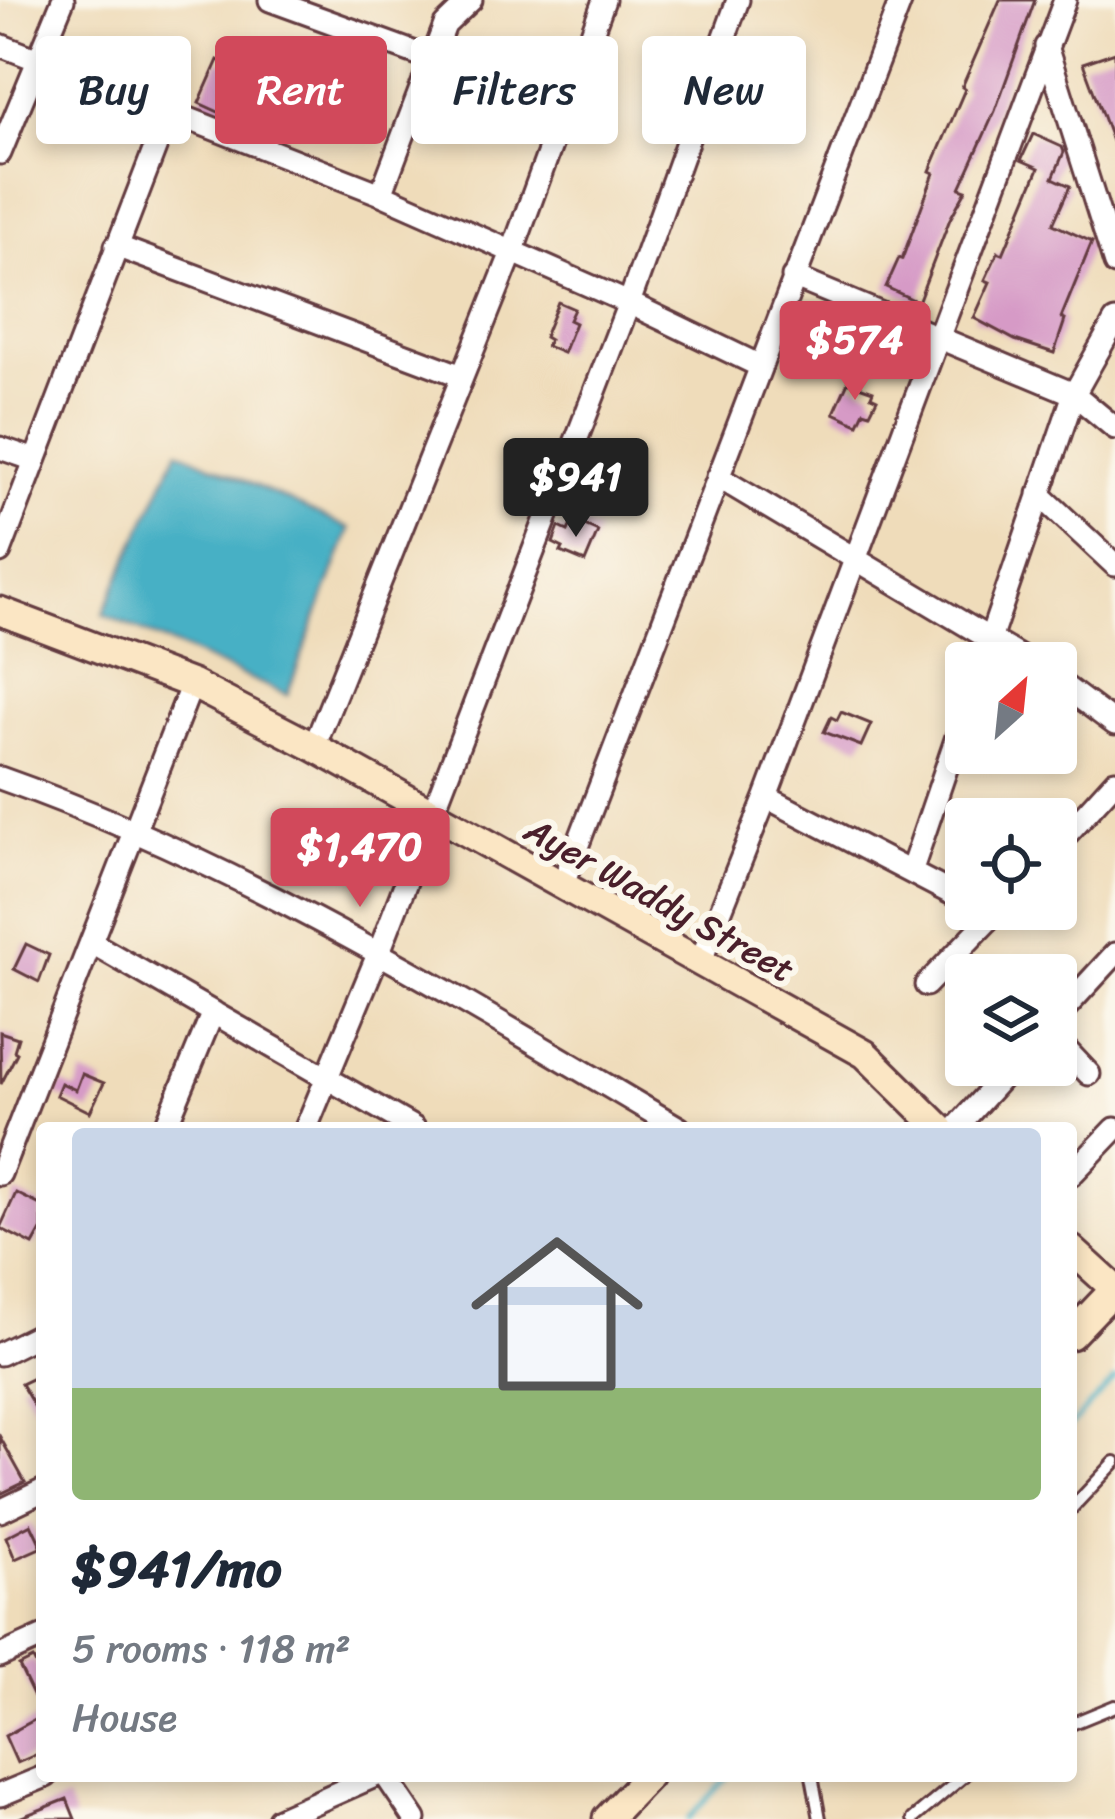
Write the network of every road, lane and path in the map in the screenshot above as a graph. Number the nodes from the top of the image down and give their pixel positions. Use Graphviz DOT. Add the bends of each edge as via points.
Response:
graph roads {
  1 [pos="63,0"];
  2 [pos="269,0"];
  3 [pos="471,0"];
  4 [pos="604,0"];
  5 [pos="738,0"];
  6 [pos="902,0"];
  7 [pos="1065,0"];
  8 [pos="48,36"];
  9 [pos="441,36"];
  10 [pos="0,45"];
  11 [pos="1046,46"];
  12 [pos="411,51"];
  13 [pos="36,59"];
  14 [pos="36,65"];
  15 [pos="411,115"];
  16 [pos="191,117"];
  17 [pos="156,144"];
  18 [pos="0,153"];
  19 [pos="381,194"];
  20 [pos="116,246"];
  21 [pos="513,250"];
  22 [pos="1115,264"];
  23 [pos="793,278"];
  24 [pos="629,303"];
  25 [pos="1115,321"];
  26 [pos="937,335"];
  27 [pos="760,366"];
  28 [pos="462,376"];
  29 [pos="1074,394"];
  30 [pos="1115,428"];
  31 [pos="0,448"];
  32 [pos="35,460"];
  33 [pos="718,477"];
  34 [pos="1039,494"];
  35 [pos="0,552"];
  36 [pos="854,556"];
  37 [pos="1115,565"];
  38 [pos="0,611"];
  39 [pos="991,637"];
  40 [pos="989,642"];
  41 [pos="998,642"];
  42 [pos="192,684"];
  43 [pos="1077,696"];
  44 [pos="1115,724"];
  45 [pos="314,748"];
  46 [pos="945,772"];
  47 [pos="1115,782"];
  48 [pos="2,784"];
  49 [pos="766,797"];
  50 [pos="430,813"];
  51 [pos="1077,823"];
  52 [pos="136,831"];
  53 [pos="911,872"];
  54 [pos="562,886"];
  55 [pos="945,890"];
  56 [pos="974,930"];
  57 [pos="92,943"];
  58 [pos="379,952"];
  59 [pos="1115,954"];
  60 [pos="700,960"];
  61 [pos="926,985"];
  62 [pos="1077,995"];
  63 [pos="213,1012"];
  64 [pos="1077,1061"];
  65 [pos="1089,1074"];
  66 [pos="327,1078"];
  67 [pos="994,1086"];
  68 [pos="167,1122"];
  69 [pos="309,1122"];
  70 [pos="404,1122"];
  71 [pos="669,1122"];
  72 [pos="934,1122"];
  73 [pos="961,1122"];
  74 [pos="1115,1130"];
  75 [pos="1077,1169"];
  76 [pos="0,1174"];
  77 [pos="1077,1254"];
  78 [pos="1115,1289"];
  79 [pos="1077,1329"];
  80 [pos="36,1336"];
  81 [pos="0,1354"];
  82 [pos="1115,1462"];
  83 [pos="36,1494"];
  84 [pos="1077,1503"];
  85 [pos="0,1511"];
  86 [pos="36,1640"];
  87 [pos="0,1656"];
  88 [pos="1115,1706"];
  89 [pos="1077,1722"];
  90 [pos="36,1780"];
  91 [pos="361,1782"];
  92 [pos="390,1782"];
  93 [pos="642,1782"];
  94 [pos="813,1782"];
  95 [pos="957,1782"];
  96 [pos="0,1795"];
  97 [pos="278,1819"];
  98 [pos="415,1819"];
  99 [pos="607,1819"];
  100 [pos="820,1819"];
  101 [pos="913,1819"];
  1 -- 8 [label="street"];
  2 -- 12 [label="street"];
  3 -- 9 [label="street"];
  4 -- 21 [label="street"];
  5 -- 24 [label="street"];
  6 -- 23 [label="street"];
  7 -- 11 [label="street"];
  10 -- 13 [label="street"];
  11 -- 22 [label="street"];
  11 -- 26 [label="street"];
  14 -- 18 [label="street"];
  15 -- 19 [label="street"];
  16 -- 19 [label="street"];
  17 -- 20 [label="street"];
  19 -- 21 [label="street"];
  20 -- 28 [label="street"];
  20 -- 32 [label="street"];
  21 -- 24 [label="street"];
  21 -- 28 [label="street"];
  23 -- 26 [label="street"];
  23 -- 27 [label="street"];
  24 -- 27 [label="street"];
  24 -- 50 [label="street"];
  25 -- 29 [label="street"];
  26 -- 29 [label="street"];
  26 -- 36 [label="street"];
  27 -- 33 [label="street"];
  28 -- 45 [label="street"];
  29 -- 30 [label="street"];
  29 -- 34 [label="street"];
  31 -- 32 [label="street"];
  32 -- 35 [label="street"];
  33 -- 36 [label="street"];
  33 -- 54 [label="street"];
  34 -- 37 [label="street"];
  34 -- 39 [label="street"];
  36 -- 39 [label="street"];
  36 -- 49 [label="street"];
  38 -- 42 [label="street, Ayer Waddy Street"];
  39 -- 40 [label="street"];
  39 -- 41 [label="street"];
  42 -- 45 [label="street, Ayer Waddy Street"];
  42 -- 52 [label="street"];
  43 -- 44 [label="street"];
  45 -- 50 [label="street, Ayer Waddy Street"];
  46 -- 53 [label="street"];
  47 -- 51 [label="street"];
  48 -- 52 [label="street"];
  49 -- 53 [label="street"];
  49 -- 60 [label="street"];
  50 -- 54 [label="street, Ayer Waddy Street"];
  50 -- 58 [label="street"];
  52 -- 57 [label="street"];
  52 -- 58 [label="street"];
  53 -- 55 [label="street"];
  54 -- 60 [label="street, Ayer Waddy Street"];
  56 -- 61 [label="street"];
  57 -- 63 [label="street"];
  57 -- 76 [label="street"];
  58 -- 66 [label="street"];
  58 -- 71 [label="street"];
  59 -- 62 [label="street"];
  60 -- 72 [label="street, Ayer Waddy Street" via="865,1054"];
  63 -- 66 [label="street"];
  63 -- 68 [label="street"];
  64 -- 65 [label="street"];
  66 -- 69 [label="street"];
  66 -- 70 [label="street"];
  67 -- 73 [label="street"];
  74 -- 75 [label="street"];
  77 -- 78 [label="street"];
  78 -- 79 [label="street"];
  80 -- 81 [label="street"];
  82 -- 84 [label="lane"];
  83 -- 85 [label="street"];
  86 -- 87 [label="street"];
  88 -- 89 [label="lane"];
  90 -- 96 [label="street"];
  91 -- 97 [label="street"];
  92 -- 98 [label="street"];
  93 -- 99 [label="street"];
  94 -- 100 [label="lane"];
  95 -- 101 [label="lane"];
}
